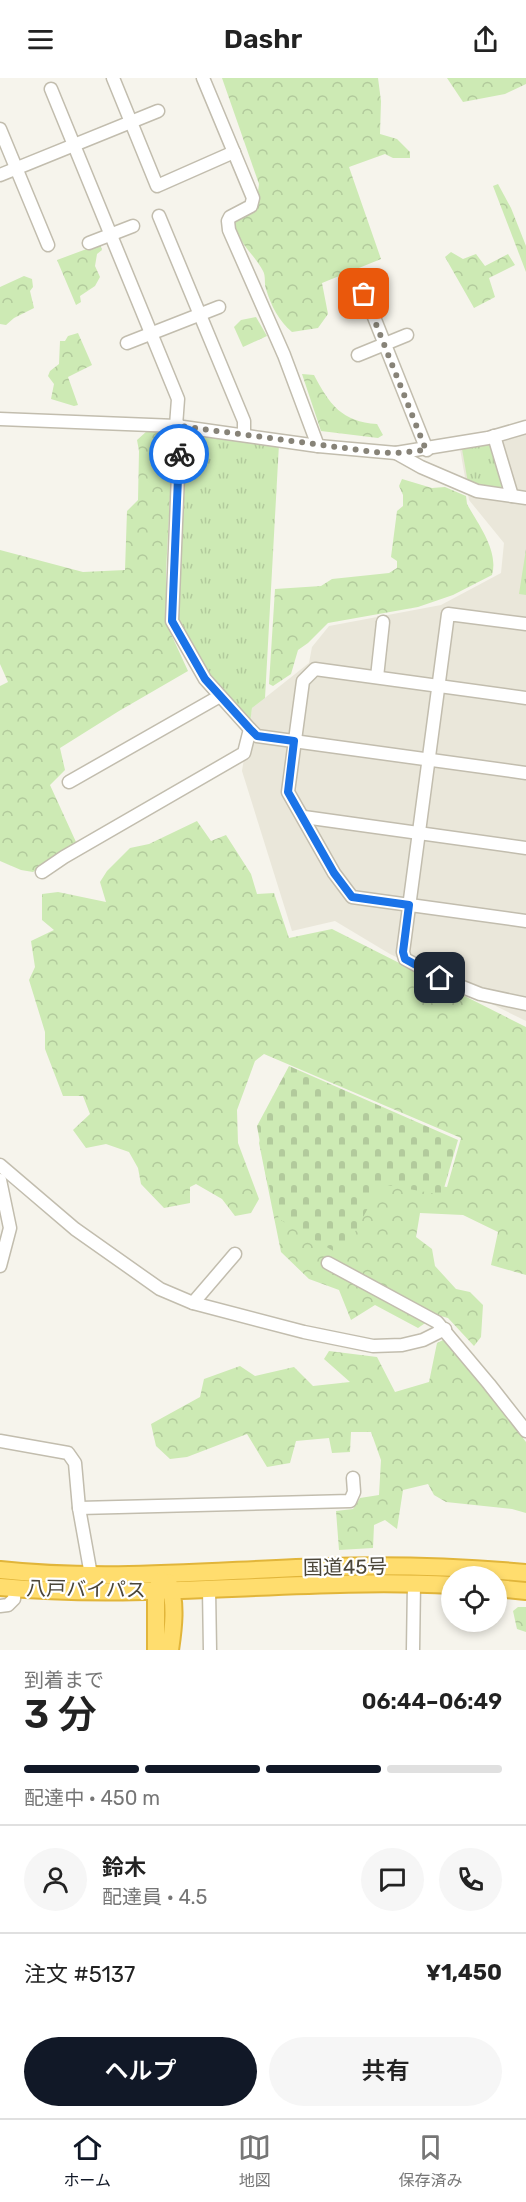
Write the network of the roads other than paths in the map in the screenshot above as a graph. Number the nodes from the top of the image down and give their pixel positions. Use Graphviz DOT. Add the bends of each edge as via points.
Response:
graph roads {
  1 [pos="113,78"];
  2 [pos="203,78"];
  3 [pos="51,89"];
  4 [pos="158,111"];
  5 [pos="131,122"];
  6 [pos="0,129"];
  7 [pos="75,146"];
  8 [pos="234,152"];
  9 [pos="16,169"];
  10 [pos="0,175"];
  11 [pos="159,216"];
  12 [pos="133,226"];
  13 [pos="111,235"];
  14 [pos="89,243"];
  15 [pos="48,245"];
  16 [pos="358,277"];
  17 [pos="219,307"];
  18 [pos="200,314"];
  19 [pos="150,334"];
  20 [pos="408,335"];
  21 [pos="127,343"];
  22 [pos="384,344"];
  23 [pos="358,355"];
  24 [pos="0,419"];
  25 [pos="178,426"];
  26 [pos="526,427"];
  27 [pos="244,435"];
  28 [pos="494,436"];
  29 [pos="318,446"];
  30 [pos="426,450"];
  31 [pos="396,453"];
  32 [pos="512,496"];
  33 [pos="526,498"];
  34 [pos="383,622"];
  35 [pos="526,624"];
  36 [pos="377,677"];
  37 [pos="439,686"];
  38 [pos="220,696"];
  39 [pos="526,698"];
  40 [pos="250,729"];
  41 [pos="294,741"];
  42 [pos="428,759"];
  43 [pos="526,773"];
  44 [pos="69,782"];
  45 [pos="304,818"];
  46 [pos="419,833"];
  47 [pos="526,848"];
  48 [pos="42,872"];
  49 [pos="409,905"];
  50 [pos="526,921"];
  51 [pos="526,1004"];
  52 [pos="0,1165"];
  53 [pos="0,1180"];
  54 [pos="235,1254"];
  55 [pos="328,1263"];
  56 [pos="0,1266"];
  57 [pos="193,1303"];
  58 [pos="445,1329"];
  59 [pos="526,1431"];
  60 [pos="0,1442"];
  61 [pos="353,1478"];
  62 [pos="79,1508"];
  63 [pos="0,1570"];
  64 [pos="164,1573"];
  65 [pos="526,1574"];
  66 [pos="91,1575"];
  67 [pos="414,1583"];
  68 [pos="441,1584"];
  69 [pos="7,1587"];
  70 [pos="208,1589"];
  71 [pos="507,1589"];
  72 [pos="164,1590"];
  73 [pos="526,1591"];
  74 [pos="0,1606"];
  75 [pos="156,1650"];
  76 [pos="170,1650"];
  77 [pos="210,1650"];
  78 [pos="413,1650"];
  1 -- 5 [label="street"];
  2 -- 8 [label="street"];
  3 -- 7 [label="street"];
  4 -- 5 [label="street"];
  5 -- 7 [label="street"];
  5 -- 8 [label="street" via="158,186"];
  6 -- 9 [label="street"];
  7 -- 9 [label="street"];
  7 -- 13 [label="street"];
  8 -- 29 [label="street" via="253,198 252,206 230,217 229,230 284,355"];
  9 -- 10 [label="street"];
  9 -- 15 [label="street"];
  11 -- 18 [label="street"];
  12 -- 13 [label="street"];
  13 -- 14 [label="street"];
  13 -- 19 [label="street"];
  16 -- 22 [label="street"];
  17 -- 18 [label="street"];
  18 -- 19 [label="street"];
  18 -- 27 [label="street" via="244,422"];
  19 -- 21 [label="street"];
  19 -- 25 [label="street" via="178,399"];
  20 -- 22 [label="street"];
  22 -- 23 [label="street"];
  22 -- 30 [label="street"];
  24 -- 25 [label="street"];
  25 -- 27 [label="street"];
  25 -- 38 [label="street" via="172,621 205,679"];
  26 -- 28 [label="street"];
  27 -- 29 [label="street"];
  28 -- 30 [label="street"];
  28 -- 32 [label="street"];
  29 -- 31 [label="street"];
  30 -- 31 [label="street"];
  31 -- 32 [label="street" via="477,491"];
  32 -- 33 [label="street"];
  34 -- 36 [label="street"];
  35 -- 37 [label="street" via="448,614"];
  36 -- 37 [label="street"];
  36 -- 41 [label="street" via="315,669 303,681"];
  37 -- 39 [label="street"];
  37 -- 42 [label="street"];
  38 -- 40 [label="street"];
  38 -- 44 [label="street"];
  40 -- 41 [label="street" via="257,736"];
  40 -- 48 [label="street" via="244,753"];
  41 -- 42 [label="street"];
  41 -- 45 [label="street" via="288,792"];
  42 -- 43 [label="street"];
  42 -- 46 [label="street"];
  45 -- 46 [label="street"];
  45 -- 49 [label="street" via="352,897"];
  46 -- 47 [label="street"];
  46 -- 49 [label="street"];
  49 -- 50 [label="street"];
  49 -- 51 [label="street" via="405,959 480,994"];
  52 -- 57 [label="street" via="75,1229 160,1289"];
  53 -- 56 [label="street" via="10,1228"];
  54 -- 57 [label="street"];
  55 -- 58 [label="street"];
  57 -- 58 [label="street" via="373,1346 402,1345"];
  58 -- 59 [label="street"];
  60 -- 62 [label="street" via="68,1453 75,1463"];
  61 -- 62 [label="street" via="350,1502"];
  62 -- 66 [label="street"];
  63 -- 66 [label="highway, 八戸バイパス"];
  64 -- 65 [label="highway, 国道45号" via="397,1566"];
  64 -- 66 [label="highway, 八戸バイパス"];
  64 -- 72 [label="highway"];
  67 -- 68 [label="highway, 国道45号"];
  67 -- 70 [label="highway, 国道45号"];
  67 -- 78 [label="street"];
  69 -- 72 [label="highway, 八戸バイパス"];
  69 -- 74 [label="street" via="14,1599 9,1605"];
  70 -- 72 [label="highway, 国道45号"];
  70 -- 77 [label="street"];
  71 -- 73 [label="highway"];
  72 -- 75 [label="highway"];
  72 -- 76 [label="highway" via="173,1623"];
}
